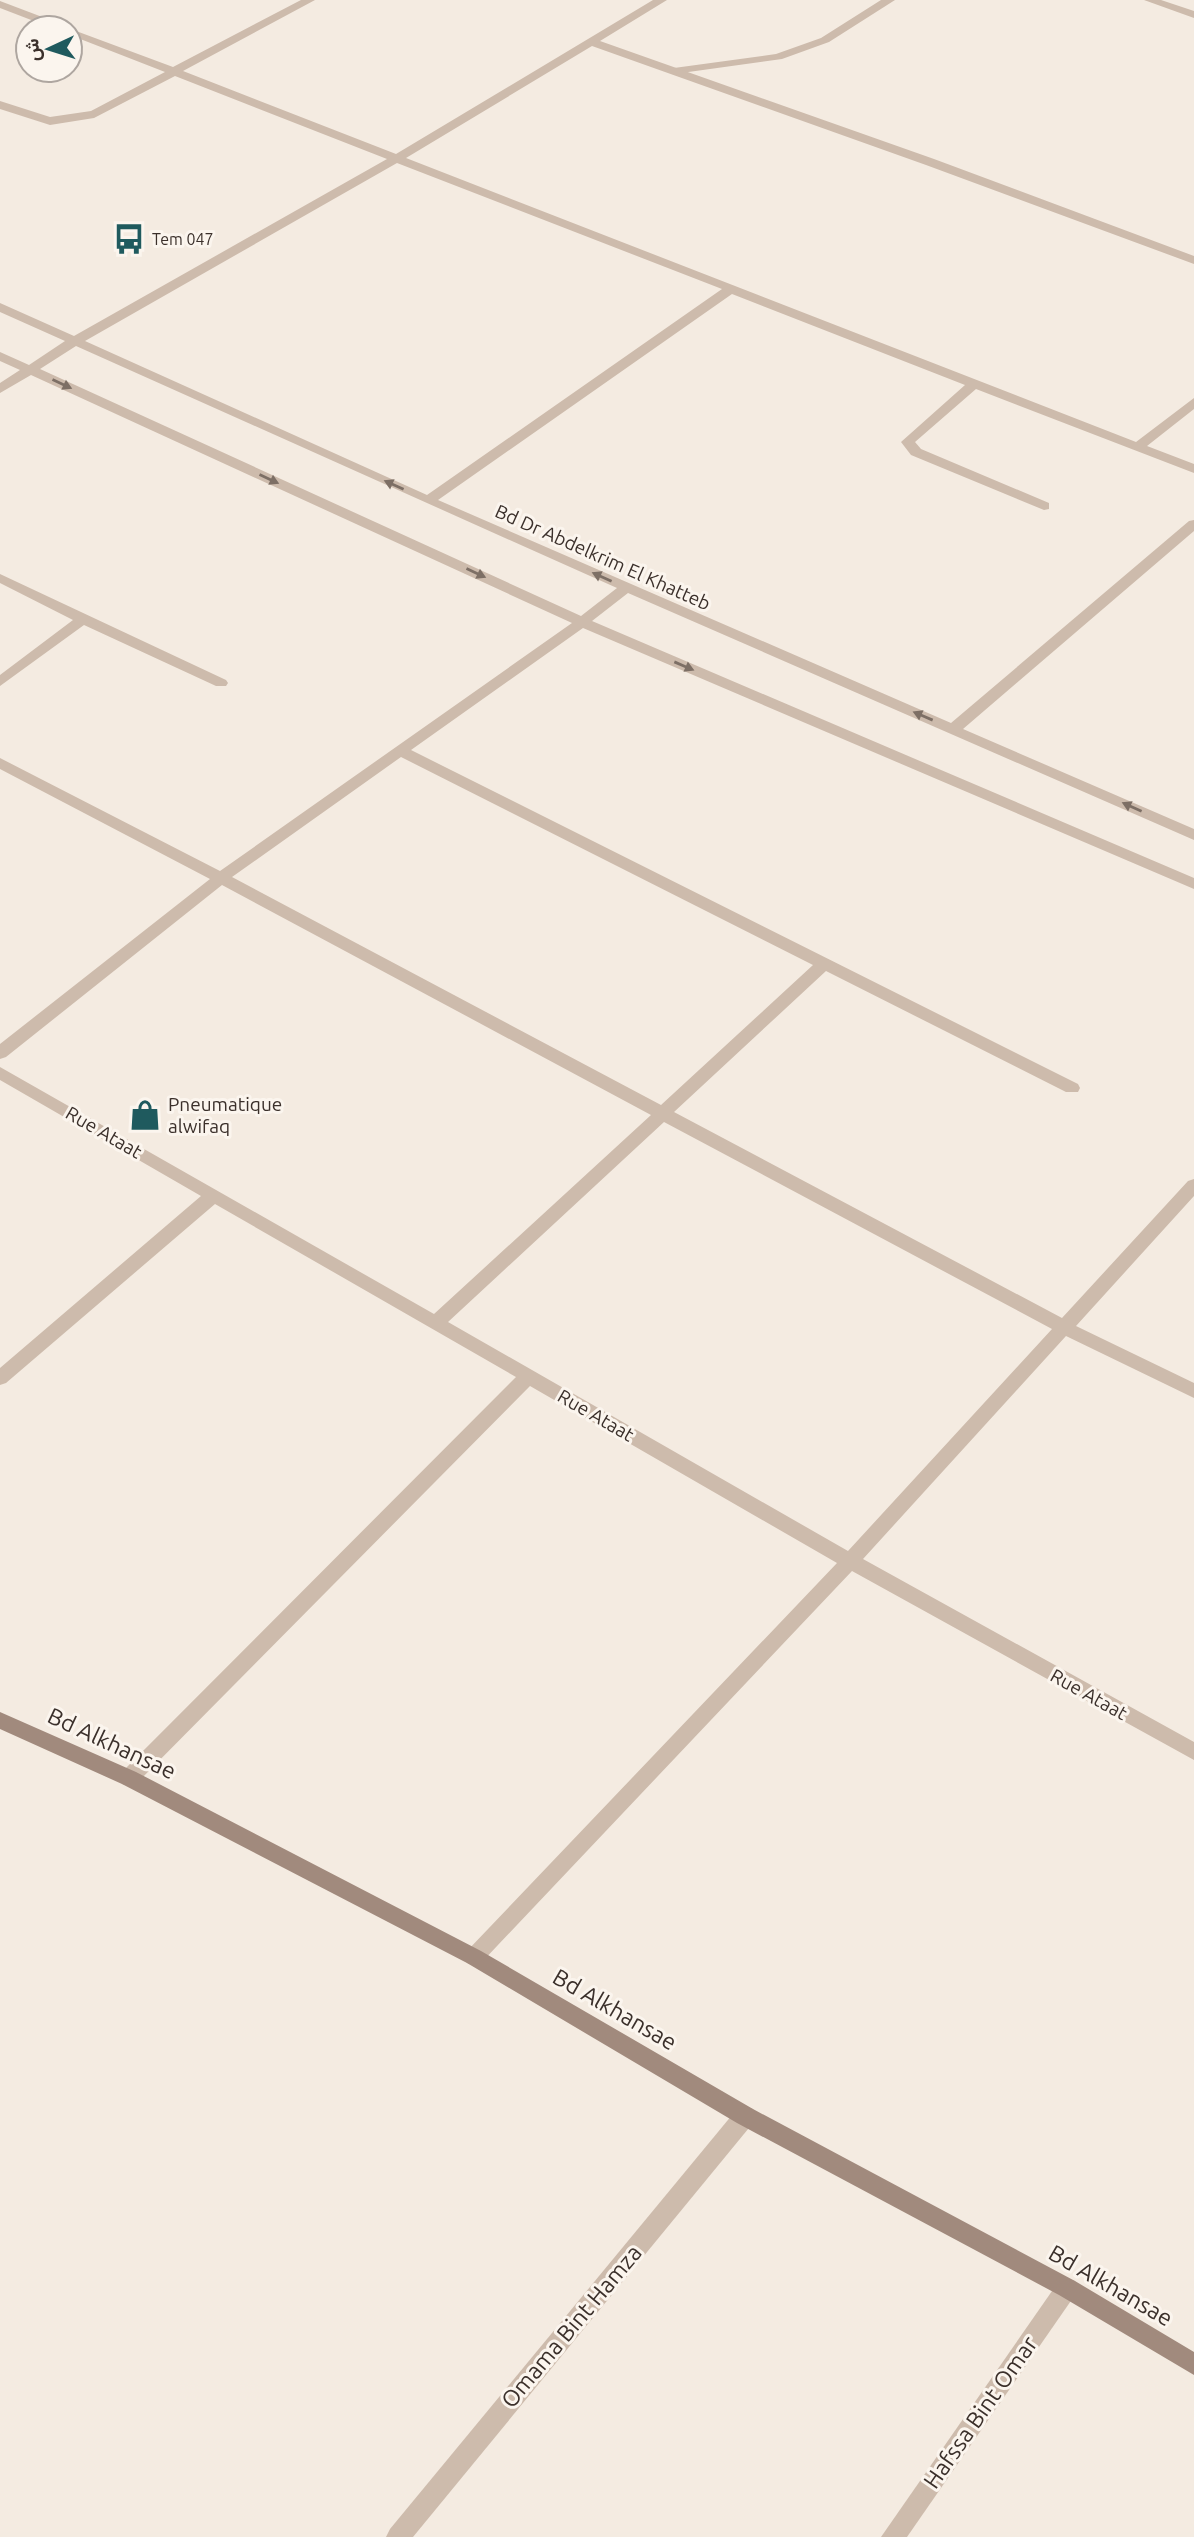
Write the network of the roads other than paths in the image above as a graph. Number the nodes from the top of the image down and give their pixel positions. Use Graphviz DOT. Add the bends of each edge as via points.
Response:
graph roads {
  1 [pos="309,0"];
  2 [pos="661,0"];
  3 [pos="889,0"];
  4 [pos="1150,0"];
  5 [pos="0,4"];
  6 [pos="26,14"];
  7 [pos="1194,15"];
  8 [pos="84,36"];
  9 [pos="591,42"];
  10 [pos="177,72"];
  11 [pos="674,72"];
  12 [pos="0,105"];
  13 [pos="399,158"];
  14 [pos="1194,260"];
  15 [pos="732,288"];
  16 [pos="0,307"];
  17 [pos="75,341"];
  18 [pos="0,356"];
  19 [pos="32,370"];
  20 [pos="975,383"];
  21 [pos="0,389"];
  22 [pos="1194,402"];
  23 [pos="1138,447"];
  24 [pos="1194,469"];
  25 [pos="428,501"];
  26 [pos="1044,506"];
  27 [pos="1194,524"];
  28 [pos="0,578"];
  29 [pos="626,588"];
  30 [pos="83,619"];
  31 [pos="582,622"];
  32 [pos="0,682"];
  33 [pos="221,683"];
  34 [pos="953,729"];
  35 [pos="400,751"];
  36 [pos="0,763"];
  37 [pos="1194,835"];
  38 [pos="221,878"];
  39 [pos="1194,884"];
  40 [pos="825,963"];
  41 [pos="0,1054"];
  42 [pos="0,1073"];
  43 [pos="1072,1088"];
  44 [pos="661,1113"];
  45 [pos="1194,1185"];
  46 [pos="214,1195"];
  47 [pos="436,1323"];
  48 [pos="1063,1327"];
  49 [pos="528,1376"];
  50 [pos="0,1378"];
  51 [pos="1194,1391"];
  52 [pos="850,1561"];
  53 [pos="3,1726"];
  54 [pos="1194,1752"];
  55 [pos="129,1778"];
  56 [pos="474,1957"];
  57 [pos="745,2116"];
  58 [pos="1067,2288"];
  59 [pos="1194,2364"];
  60 [pos="397,2537"];
  61 [pos="892,2537"];
  1 -- 10 [label="street"];
  2 -- 9 [label="street"];
  3 -- 11 [label="street" via="825,40 778,57"];
  4 -- 7 [label="street"];
  5 -- 6 [label="street"];
  8 -- 10 [label="street"];
  9 -- 11 [label="street"];
  9 -- 13 [label="street"];
  10 -- 12 [label="street" via="94,114 72,119 50,121"];
  10 -- 13 [label="street"];
  11 -- 14 [label="street"];
  13 -- 15 [label="street"];
  13 -- 17 [label="street"];
  15 -- 20 [label="street"];
  15 -- 25 [label="street"];
  16 -- 17 [label="street, Bd Dr Abdelkrim El Khatteb"];
  17 -- 19 [label="street"];
  25 -- 17 [label="street, Bd Dr Abdelkrim El Khatteb, one-way"];
  18 -- 19 [label="street"];
  19 -- 21 [label="street"];
  19 -- 31 [label="street, one-way"];
  20 -- 23 [label="street"];
  20 -- 26 [label="street" via="908,442 916,452"];
  22 -- 23 [label="street"];
  23 -- 24 [label="street"];
  29 -- 25 [label="street, Bd Dr Abdelkrim El Khatteb, one-way"];
  27 -- 34 [label="street"];
  28 -- 30 [label="street"];
  29 -- 31 [label="street"];
  34 -- 29 [label="street, Bd Dr Abdelkrim El Khatteb, one-way"];
  30 -- 32 [label="street"];
  30 -- 33 [label="street"];
  31 -- 35 [label="street"];
  31 -- 39 [label="street, one-way"];
  37 -- 34 [label="street, Bd Dr Abdelkrim El Khatteb, one-way"];
  35 -- 38 [label="street"];
  35 -- 40 [label="street"];
  36 -- 38 [label="street"];
  38 -- 41 [label="street"];
  38 -- 44 [label="street"];
  40 -- 43 [label="street"];
  40 -- 44 [label="street"];
  42 -- 46 [label="street, Rue Ataat"];
  44 -- 47 [label="street"];
  44 -- 48 [label="street"];
  45 -- 48 [label="street"];
  46 -- 47 [label="street, Rue Ataat"];
  46 -- 50 [label="street"];
  47 -- 49 [label="street, Rue Ataat"];
  48 -- 51 [label="street"];
  48 -- 52 [label="street"];
  49 -- 52 [label="street, Rue Ataat"];
  49 -- 55 [label="street"];
  52 -- 54 [label="street, Rue Ataat"];
  52 -- 56 [label="street"];
  53 -- 55 [label="main road, Bd Alkhansae"];
  55 -- 56 [label="main road, Bd Alkhansae"];
  56 -- 57 [label="main road, Bd Alkhansae"];
  57 -- 58 [label="main road, Bd Alkhansae"];
  57 -- 60 [label="street, Omama Bint Hamza"];
  58 -- 59 [label="main road, Bd Alkhansae"];
  58 -- 61 [label="street, Hafssa Bint Omar"];
}
